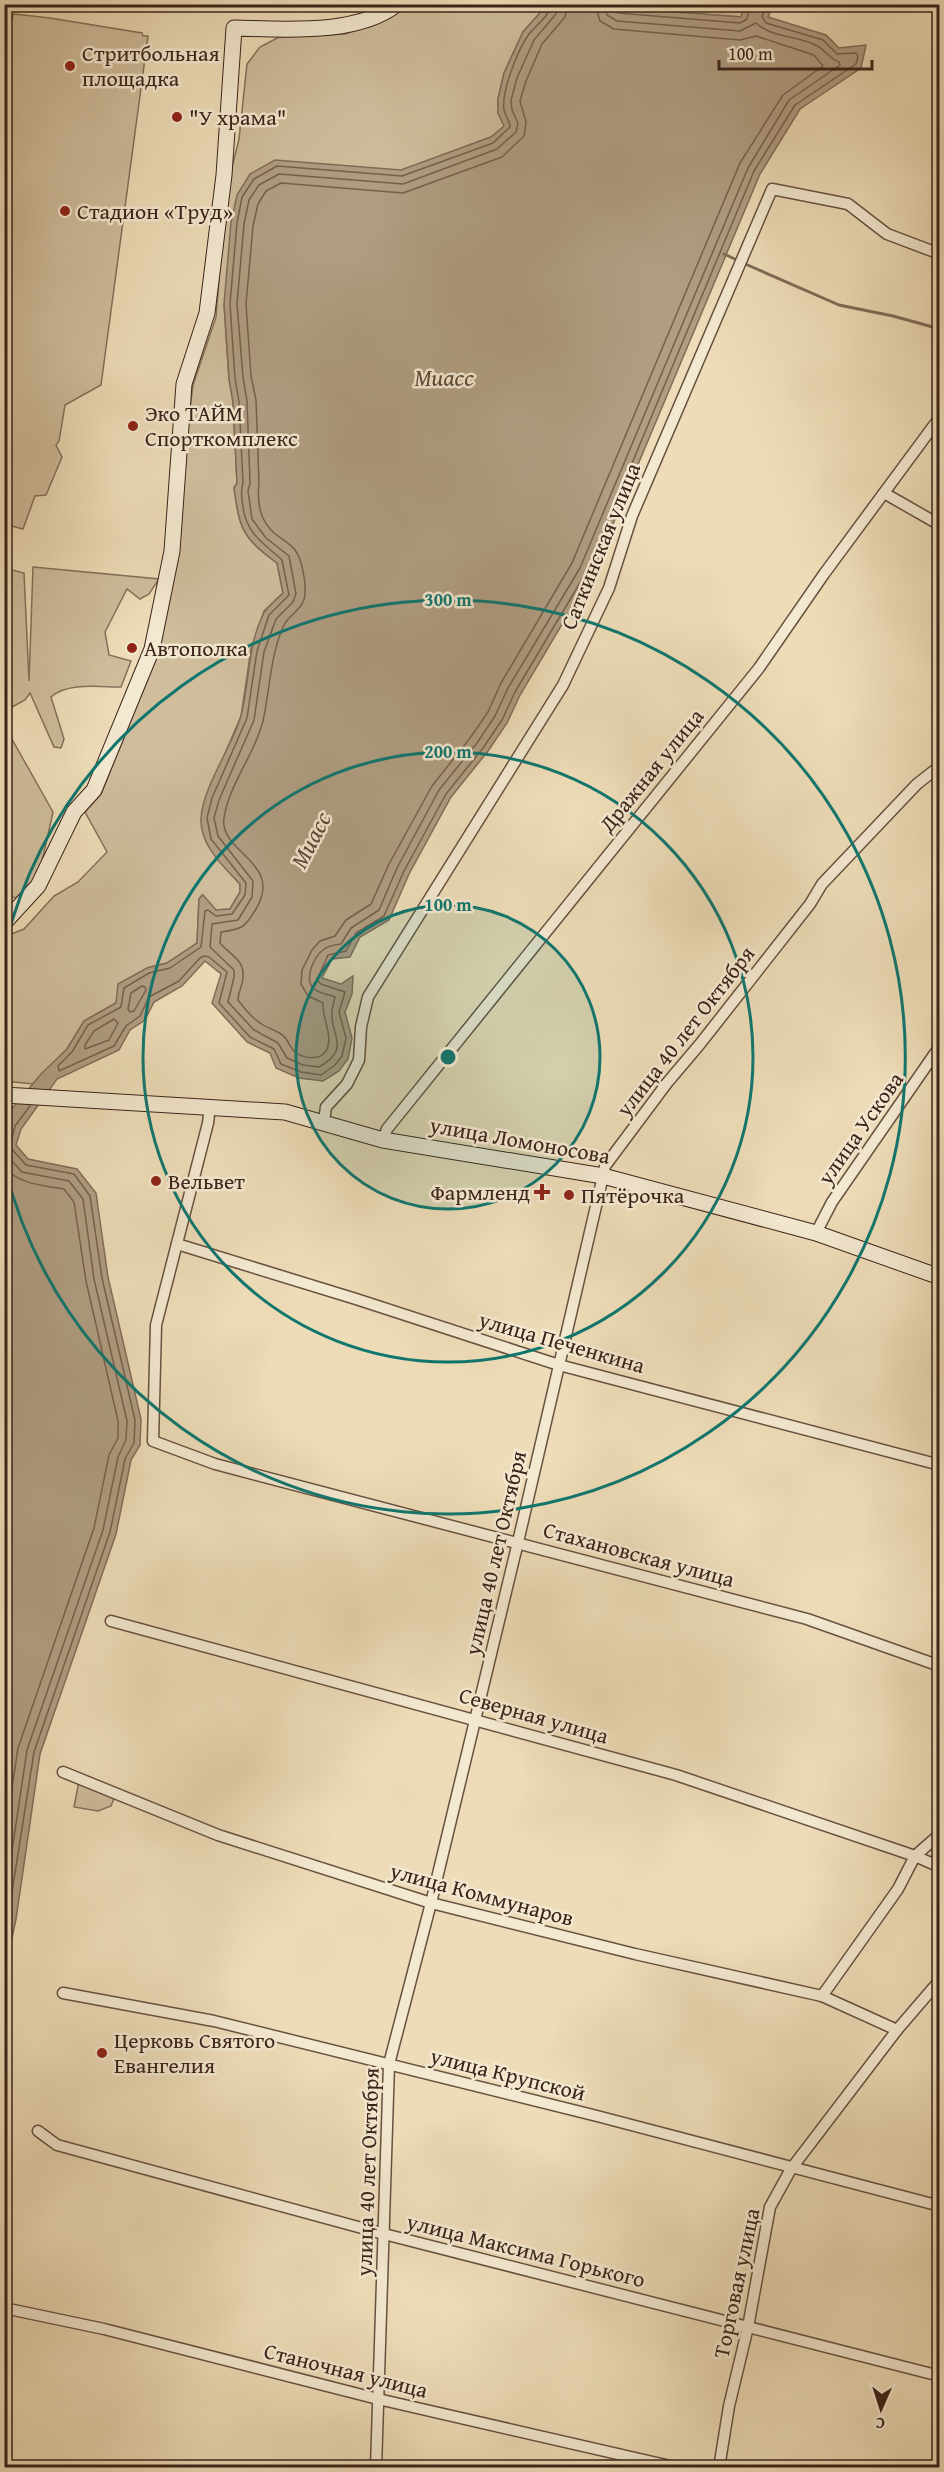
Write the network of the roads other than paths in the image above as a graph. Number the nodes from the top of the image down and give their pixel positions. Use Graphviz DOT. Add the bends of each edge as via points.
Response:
graph roads {
  1 [pos="397,4"];
  2 [pos="939,254"];
  3 [pos="939,417"];
  4 [pos="884,494"];
  5 [pos="939,525"];
  6 [pos="939,765"];
  7 [pos="4,923"];
  8 [pos="939,1046"];
  9 [pos="4,1095"];
  10 [pos="210,1106"];
  11 [pos="324,1121"];
  12 [pos="383,1140"];
  13 [pos="603,1176"];
  14 [pos="816,1233"];
  15 [pos="177,1244"];
  16 [pos="939,1277"];
  17 [pos="559,1365"];
  18 [pos="939,1465"];
  19 [pos="518,1542"];
  20 [pos="111,1621"];
  21 [pos="939,1666"];
  22 [pos="475,1719"];
  23 [pos="63,1772"];
  24 [pos="939,1834"];
  25 [pos="915,1856"];
  26 [pos="939,1868"];
  27 [pos="431,1903"];
  28 [pos="939,1980"];
  29 [pos="63,1993"];
  30 [pos="822,1996"];
  31 [pos="897,2030"];
  32 [pos="389,2064"];
  33 [pos="38,2131"];
  34 [pos="791,2169"];
  35 [pos="939,2206"];
  36 [pos="384,2234"];
  37 [pos="4,2308"];
  38 [pos="748,2327"];
  39 [pos="939,2376"];
  40 [pos="378,2399"];
  41 [pos="376,2468"];
  42 [pos="679,2468"];
  43 [pos="719,2468"];
  1 -- 7 [label="street" via="389,11 344,26 234,28 224,175 207,314 184,384 172,546 152,649 94,790 74,812 38,886"];
  2 -- 11 [label="street, Саткинская улица" via="887,234 848,204 772,189 632,516 609,588 563,685 368,997 359,1059 348,1084 326,1107"];
  3 -- 4 [label="street, Дражная улица"];
  4 -- 5 [label="street"];
  4 -- 12 [label="street, Дражная улица" via="759,668 387,1129"];
  6 -- 13 [label="street, улица 40 лет Октября" via="822,884 667,1083 605,1166"];
  8 -- 14 [label="street, улица Ускова" via="832,1202"];
  9 -- 10 [label="street, улица Ломоносова"];
  10 -- 11 [label="street, улица Ломоносова" via="285,1112"];
  10 -- 15 [label="street"];
  11 -- 12 [label="street, улица Ломоносова"];
  12 -- 13 [label="street, улица Ломоносова"];
  13 -- 14 [label="street, улица Ломоносова"];
  13 -- 17 [label="street, улица 40 лет Октября"];
  14 -- 16 [label="street, улица Ломоносова"];
  15 -- 17 [label="street, улица Печенкина"];
  15 -- 19 [label="street, Стахановская улица" via="156,1325 153,1441 215,1464"];
  17 -- 18 [label="street, улица Печенкина"];
  17 -- 19 [label="street, улица 40 лет Октября"];
  19 -- 21 [label="street, Стахановская улица" via="807,1619"];
  19 -- 22 [label="street, улица 40 лет Октября"];
  20 -- 22 [label="street, Северная улица"];
  22 -- 25 [label="street, Северная улица" via="676,1775"];
  22 -- 27 [label="street, улица 40 лет Октября"];
  23 -- 27 [label="street, улица Коммунаров" via="218,1835"];
  24 -- 25 [label="street"];
  25 -- 26 [label="street, Северная улица"];
  25 -- 30 [label="street" via="898,1889"];
  27 -- 30 [label="street, улица Коммунаров"];
  27 -- 32 [label="street, улица 40 лет Октября"];
  28 -- 31 [label="street, Торговая улица"];
  29 -- 32 [label="street, улица Крупской" via="214,2020"];
  30 -- 31 [label="street, улица Коммунаров"];
  31 -- 34 [label="street, Торговая улица"];
  32 -- 34 [label="street, улица Крупской"];
  32 -- 36 [label="street, улица 40 лет Октября"];
  33 -- 36 [label="street, улица Максима Горького" via="57,2145"];
  34 -- 35 [label="street, улица Крупской"];
  34 -- 38 [label="street, Торговая улица" via="770,2207"];
  36 -- 38 [label="street, улица Максима Горького"];
  36 -- 40 [label="street, улица 40 лет Октября"];
  37 -- 40 [label="street, Станочная улица" via="104,2329"];
  38 -- 39 [label="street, улица Максима Горького"];
  38 -- 43 [label="street, Торговая улица"];
  40 -- 41 [label="street, улица 40 лет Октября"];
  40 -- 42 [label="street, Станочная улица"];
}
